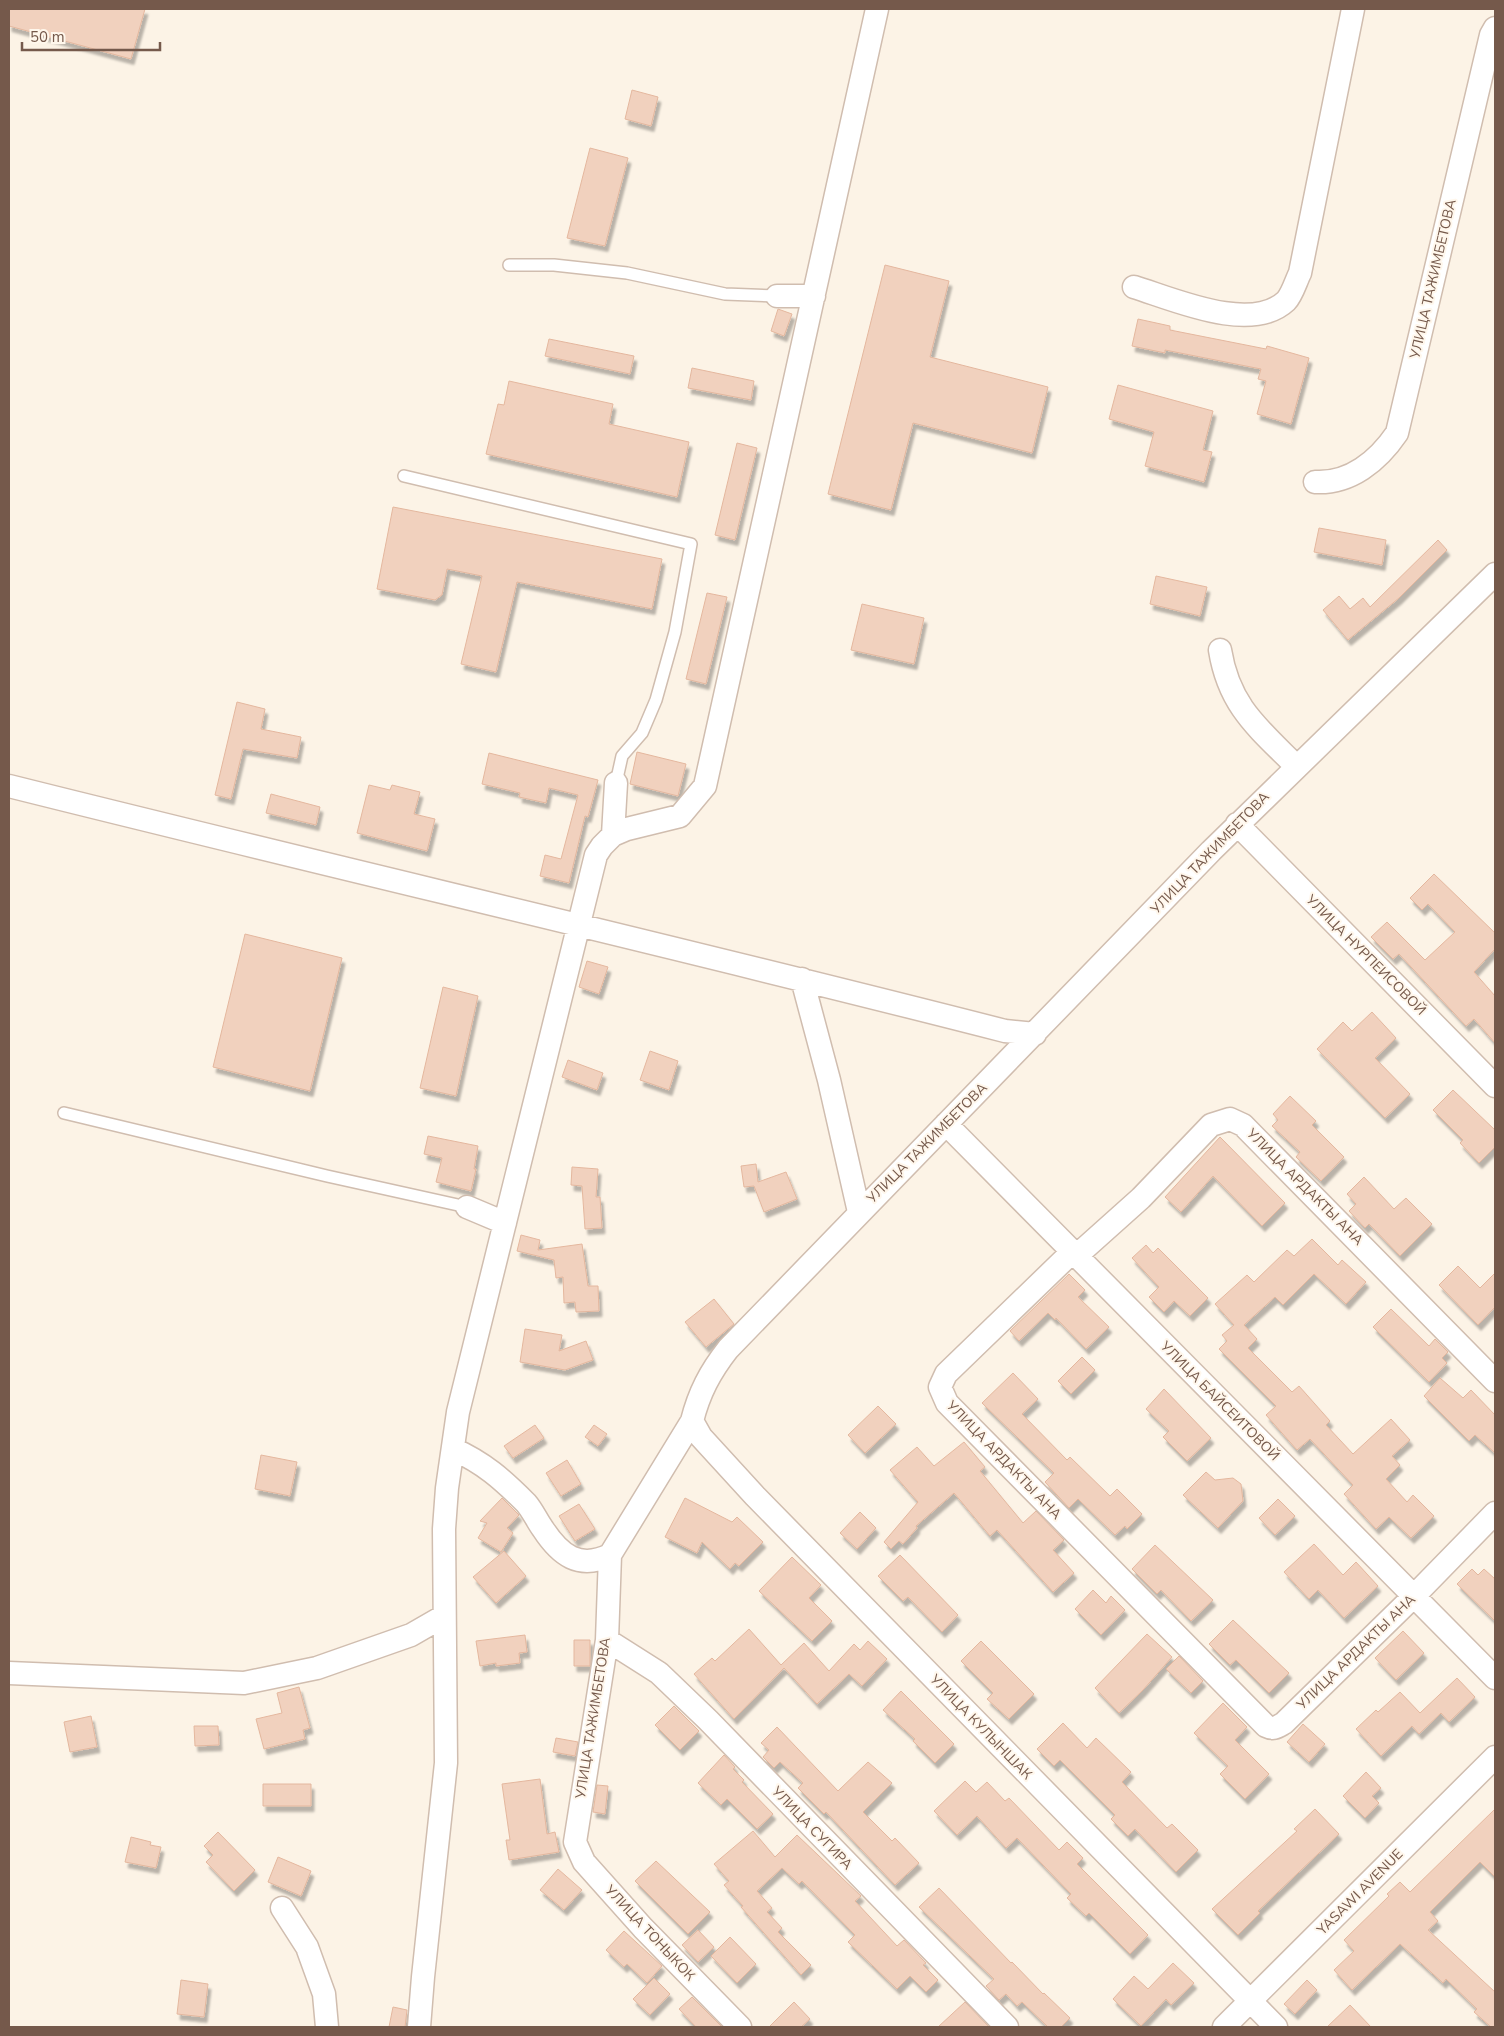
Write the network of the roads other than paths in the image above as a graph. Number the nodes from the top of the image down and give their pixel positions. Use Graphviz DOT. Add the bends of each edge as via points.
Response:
graph roads {
  1 [pos="877,9"];
  2 [pos="1353,9"];
  3 [pos="1495,28"];
  4 [pos="510,265"];
  5 [pos="1134,287"];
  6 [pos="778,296"];
  7 [pos="814,296"];
  8 [pos="404,476"];
  9 [pos="1315,482"];
  10 [pos="1495,574"];
  11 [pos="1220,650"];
  12 [pos="1296,766"];
  13 [pos="616,783"];
  14 [pos="9,786"];
  15 [pos="1237,824"];
  16 [pos="613,835"];
  17 [pos="580,925"];
  18 [pos="802,979"];
  19 [pos="1035,1034"];
  20 [pos="1495,1086"];
  21 [pos="64,1112"];
  22 [pos="946,1124"];
  23 [pos="467,1207"];
  24 [pos="859,1212"];
  25 [pos="505,1223"];
  26 [pos="1074,1252"];
  27 [pos="1495,1381"];
  28 [pos="692,1421"];
  29 [pos="453,1449"];
  30 [pos="1495,1513"];
  31 [pos="610,1555"];
  32 [pos="1413,1597"];
  33 [pos="444,1616"];
  34 [pos="607,1640"];
  35 [pos="9,1673"];
  36 [pos="1495,1678"];
  37 [pos="1495,1756"];
  38 [pos="575,1830"];
  39 [pos="282,1908"];
  40 [pos="1250,2001"];
  41 [pos="327,2027"];
  42 [pos="419,2027"];
  43 [pos="740,2027"];
  44 [pos="1007,2027"];
  45 [pos="1224,2027"];
  46 [pos="1276,2027"];
  1 -- 7 [label="street"];
  2 -- 5 [label="street" via="1300,273 1287,300 1262,314 1229,314"];
  3 -- 9 [label="street, УЛИЦА ТАЖИМБЕТОВА" via="1397,433 1384,452 1366,467 1330,483"];
  4 -- 6 [label="lane" via="554,265 628,273 725,294"];
  6 -- 7 [label="street"];
  7 -- 16 [label="street" via="705,786 680,816 645,823"];
  8 -- 13 [label="lane" via="690,544 676,632 656,700 642,733 622,756"];
  10 -- 12 [label="street, УЛИЦА ТАЖИМБЕТОВА"];
  11 -- 12 [label="street" via="1234,696 1250,722"];
  12 -- 15 [label="street, УЛИЦА ТАЖИМБЕТОВА"];
  13 -- 16 [label="street"];
  14 -- 17 [label="street" via="318,864"];
  15 -- 19 [label="street, УЛИЦА ТАЖИМБЕТОВА"];
  15 -- 20 [label="street, УЛИЦА НУРПЕИСОВОЙ"];
  16 -- 17 [label="street" via="596,855"];
  17 -- 18 [label="street"];
  17 -- 25 [label="street"];
  18 -- 19 [label="street" via="1005,1031"];
  18 -- 24 [label="street"];
  19 -- 22 [label="street, УЛИЦА ТАЖИМБЕТОВА"];
  21 -- 23 [label="lane"];
  22 -- 24 [label="street, УЛИЦА ТАЖИМБЕТОВА"];
  22 -- 26 [label="street, УЛИЦА БАЙСЕИТОВОЙ"];
  23 -- 25 [label="street"];
  24 -- 28 [label="street, УЛИЦА ТАЖИМБЕТОВА" via="728,1349 698,1396"];
  25 -- 29 [label="street" via="458,1412"];
  26 -- 27 [label="street, УЛИЦА АРДАКТЫ АНА" via="1084,1249 1141,1198 1211,1125 1219,1120 1236,1121"];
  26 -- 32 [label="street, УЛИЦА БАЙСЕИТОВОЙ"];
  26 -- 32 [label="street, УЛИЦА АРДАКТЫ АНА" via="946,1374 940,1387 947,1403 1270,1728 1284,1723"];
  28 -- 31 [label="street, УЛИЦА ТАЖИМБЕТОВА"];
  28 -- 40 [label="street, УЛИЦА КУЛЫНШАК" via="701,1437 755,1496"];
  29 -- 31 [label="street" via="478,1460 502,1480 528,1506 562,1551 577,1561 593,1562"];
  29 -- 33 [label="street" via="444,1529"];
  30 -- 32 [label="street, УЛИЦА АРДАКТЫ АНА"];
  31 -- 34 [label="street, УЛИЦА ТАЖИМБЕТОВА"];
  32 -- 36 [label="street, УЛИЦА БАЙСЕИТОВОЙ"];
  33 -- 35 [label="street" via="411,1636 317,1668 244,1683"];
  33 -- 42 [label="street" via="448,1690 446,1762"];
  34 -- 38 [label="street, УЛИЦА ТАЖИМБЕТОВА"];
  34 -- 44 [label="street, УЛИЦА СУГИРА" via="659,1673 708,1720"];
  37 -- 40 [label="street, YASAWI AVENUE"];
  38 -- 43 [label="street, УЛИЦА ТОНЫКОК" via="575,1842 584,1862"];
  39 -- 41 [label="street" via="307,1947 324,1994"];
  40 -- 45 [label="street, YASAWI AVENUE"];
  40 -- 46 [label="street, УЛИЦА КУЛЫНШАК"];
}
